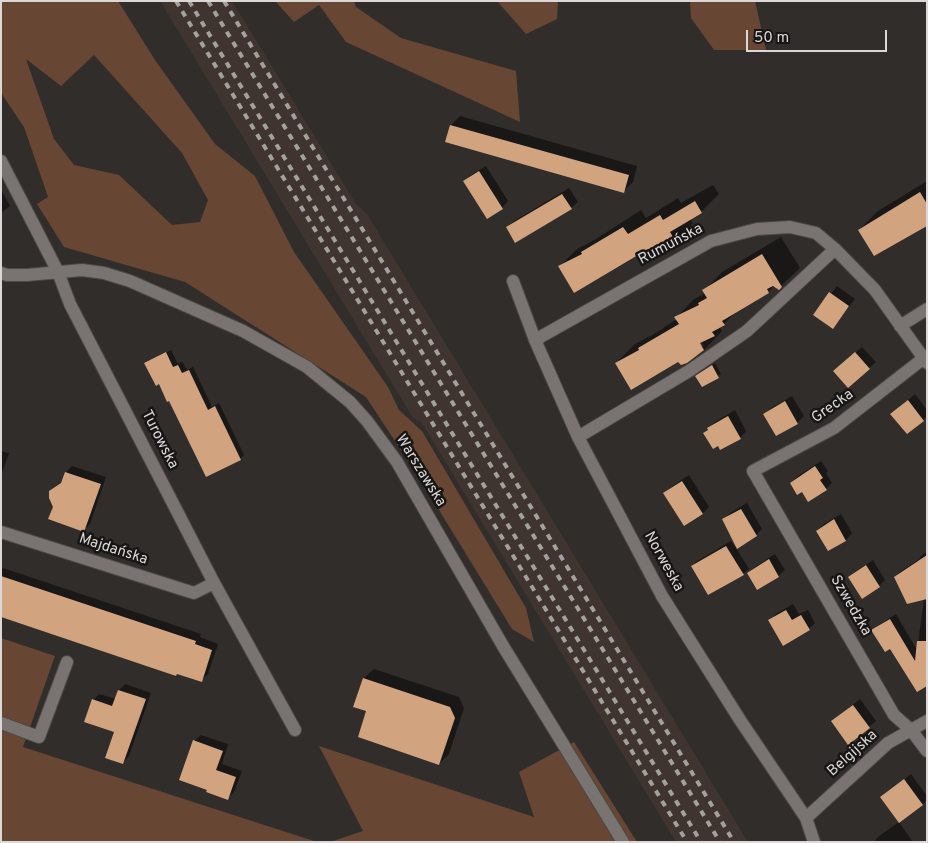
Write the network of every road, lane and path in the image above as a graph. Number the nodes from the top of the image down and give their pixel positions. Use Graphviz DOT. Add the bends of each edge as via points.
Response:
graph roads {
  1 [pos="1,161"];
  2 [pos="835,249"];
  3 [pos="58,272"];
  4 [pos="1,273"];
  5 [pos="512,281"];
  6 [pos="927,309"];
  7 [pos="900,326"];
  8 [pos="535,340"];
  9 [pos="925,360"];
  10 [pos="578,437"];
  11 [pos="754,471"];
  12 [pos="1,532"];
  13 [pos="214,583"];
  14 [pos="67,662"];
  15 [pos="927,720"];
  16 [pos="1,723"];
  17 [pos="295,730"];
  18 [pos="911,730"];
  19 [pos="927,751"];
  20 [pos="806,818"];
  21 [pos="623,842"];
  22 [pos="814,842"];
  1 -- 3 [label="street, Turowska"];
  2 -- 7 [label="street, Rumuńska" via="875,290"];
  2 -- 8 [label="street, Rumuńska" via="816,233 790,227 757,229 711,241"];
  2 -- 10 [label="street" via="746,331 689,371"];
  3 -- 4 [label="street, Warszawska"];
  3 -- 13 [label="street, Turowska" via="70,304"];
  3 -- 21 [label="street, Warszawska" via="82,270 130,281 243,330 306,368 350,402 397,462 503,646"];
  5 -- 8 [label="street, Norweska"];
  6 -- 7 [label="street"];
  7 -- 9 [label="street, Rumuńska"];
  8 -- 10 [label="street, Norweska"];
  9 -- 11 [label="street, Grecka" via="834,428"];
  10 -- 20 [label="street, Norweska" via="662,596"];
  11 -- 18 [label="street, Szwedzka" via="894,715"];
  12 -- 13 [label="street, Majdańska" via="194,593"];
  13 -- 17 [label="street, Turowska"];
  14 -- 16 [label="street" via="39,737"];
  15 -- 18 [label="street, Belgijska"];
  18 -- 19 [label="street, Szwedzka"];
  18 -- 20 [label="street, Belgijska" via="888,743"];
  20 -- 22 [label="street, Norweska"];
}
